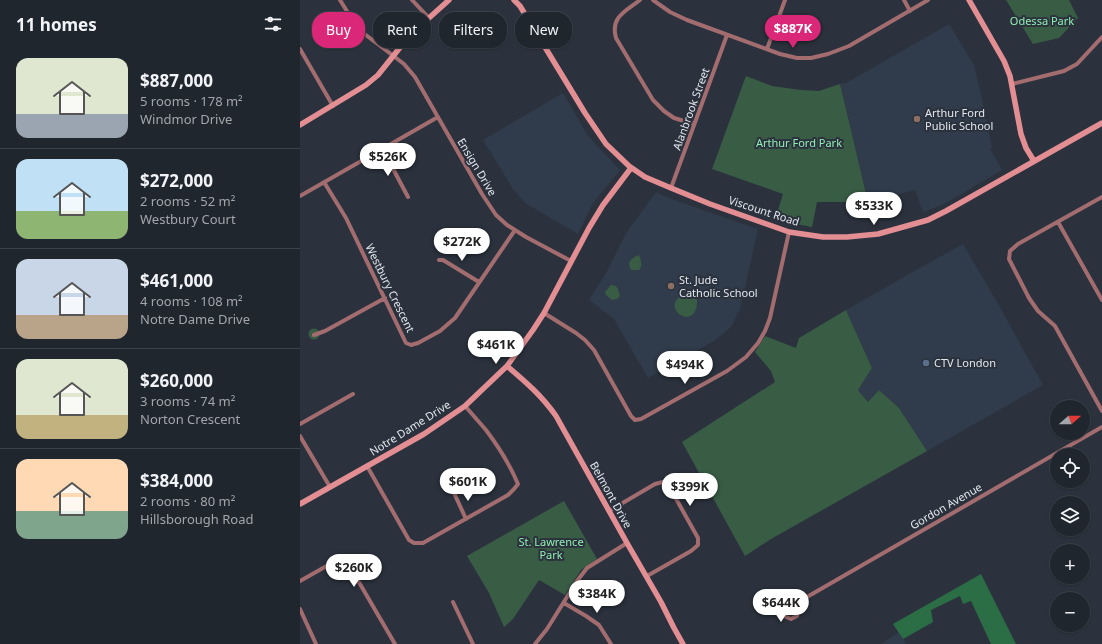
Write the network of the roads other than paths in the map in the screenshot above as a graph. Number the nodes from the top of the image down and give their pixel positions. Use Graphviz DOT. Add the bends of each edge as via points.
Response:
graph roads {
  1 [pos="340,0"];
  2 [pos="412,0"];
  3 [pos="449,0"];
  4 [pos="514,0"];
  5 [pos="640,0"];
  6 [pos="653,0"];
  7 [pos="785,0"];
  8 [pos="904,0"];
  9 [pos="928,0"];
  10 [pos="969,0"];
  11 [pos="910,11"];
  12 [pos="423,12"];
  13 [pos="431,16"];
  14 [pos="727,35"];
  15 [pos="1102,37"];
  16 [pos="399,48"];
  17 [pos="300,49"];
  18 [pos="767,49"];
  19 [pos="392,57"];
  20 [pos="1012,84"];
  21 [pos="333,106"];
  22 [pos="438,117"];
  23 [pos="1102,123"];
  24 [pos="694,124"];
  25 [pos="300,125"];
  26 [pos="382,148"];
  27 [pos="1034,161"];
  28 [pos="631,168"];
  29 [pos="324,182"];
  30 [pos="671,188"];
  31 [pos="300,196"];
  32 [pos="408,197"];
  33 [pos="1102,197"];
  34 [pos="1058,222"];
  35 [pos="515,230"];
  36 [pos="789,232"];
  37 [pos="439,260"];
  38 [pos="571,261"];
  39 [pos="480,282"];
  40 [pos="384,298"];
  41 [pos="1102,300"];
  42 [pos="544,313"];
  43 [pos="314,335"];
  44 [pos="507,366"];
  45 [pos="353,394"];
  46 [pos="465,406"];
  47 [pos="1102,411"];
  48 [pos="300,424"];
  49 [pos="1102,427"];
  50 [pos="300,436"];
  51 [pos="367,466"];
  52 [pos="330,487"];
  53 [pos="454,494"];
  54 [pos="300,504"];
  55 [pos="609,510"];
  56 [pos="466,519"];
  57 [pos="627,543"];
  58 [pos="647,576"];
  59 [pos="300,581"];
  60 [pos="800,601"];
  61 [pos="452,602"];
  62 [pos="564,603"];
  63 [pos="300,609"];
  64 [pos="316,644"];
  65 [pos="395,644"];
  66 [pos="473,644"];
  67 [pos="536,644"];
  68 [pos="611,644"];
  69 [pos="683,644"];
  1 -- 19 [label="street, Ensign Drive" via="358,29"];
  2 -- 12 [label="street"];
  3 -- 13 [label="street"];
  4 -- 28 [label="street, Viscount Road" via="606,144"];
  5 -- 24 [label="street" via="616,20 616,38 653,100 674,118"];
  6 -- 14 [label="street" via="676,15"];
  7 -- 18 [label="street"];
  8 -- 11 [label="street"];
  9 -- 11 [label="street"];
  10 -- 20 [label="street" via="1004,61"];
  11 -- 18 [label="street" via="849,46 828,54 797,58"];
  14 -- 18 [label="street"];
  14 -- 24 [label="street, Alanbrook Street"];
  15 -- 20 [label="street" via="1077,64 1064,71"];
  16 -- 19 [label="street"];
  17 -- 21 [label="street"];
  19 -- 21 [label="street" via="366,85"];
  19 -- 22 [label="street, Ensign Drive" via="404,64 415,77"];
  20 -- 27 [label="street" via="1021,134"];
  21 -- 25 [label="street"];
  22 -- 26 [label="street"];
  22 -- 35 [label="street, Ensign Drive" via="482,194 496,214"];
  23 -- 27 [label="street, Viscount Road"];
  24 -- 30 [label="street, Alanbrook Street"];
  26 -- 29 [label="street"];
  26 -- 32 [label="street"];
  27 -- 36 [label="street, Viscount Road" via="928,220 878,234 847,237 823,237"];
  28 -- 30 [label="street, Viscount Road" via="645,178"];
  28 -- 38 [label="street, Notre Dame Drive" via="603,205"];
  29 -- 31 [label="street"];
  29 -- 40 [label="street, Westbury Crescent" via="346,218"];
  30 -- 36 [label="street, Viscount Road"];
  33 -- 34 [label="street"];
  34 -- 41 [label="street"];
  34 -- 47 [label="street" via="1018,244 1010,251 1009,259 1029,298 1038,311 1055,326"];
  35 -- 38 [label="street, Ensign Drive"];
  35 -- 39 [label="street, Westbury Crescent"];
  36 -- 42 [label="street" via="770,318 754,348 727,371 641,419 635,420 631,416 594,350 585,340"];
  37 -- 39 [label="street"];
  38 -- 42 [label="street, Notre Dame Drive"];
  39 -- 40 [label="street, Westbury Crescent" via="455,318 440,331 411,345 406,343"];
  40 -- 43 [label="street"];
  42 -- 44 [label="street, Notre Dame Drive"];
  44 -- 46 [label="street, Notre Dame Drive"];
  44 -- 55 [label="street, Belmont Drive" via="528,383 556,416"];
  45 -- 48 [label="street"];
  46 -- 51 [label="street, Notre Dame Drive" via="424,434"];
  46 -- 56 [label="street" via="491,437 518,484 508,495"];
  49 -- 60 [label="street, Gordon Avenue"];
  50 -- 52 [label="street"];
  51 -- 52 [label="street, Notre Dame Drive"];
  51 -- 56 [label="street" via="409,540 414,543 423,543"];
  52 -- 54 [label="street, Notre Dame Drive"];
  53 -- 56 [label="street"];
  55 -- 57 [label="street, Belmont Drive"];
  55 -- 58 [label="street" via="656,484 663,482 670,488 698,538 698,545"];
  57 -- 58 [label="street, Belmont Drive"];
  57 -- 62 [label="street" via="588,568"];
  58 -- 69 [label="street, Belmont Drive"];
  59 -- 65 [label="street" via="340,559 346,560"];
  60 -- 60 [label="street, Gordon Avenue" via="784,610 786,617 791,619 796,616"];
  61 -- 66 [label="street"];
  62 -- 67 [label="street"];
  62 -- 68 [label="street" via="599,625"];
  63 -- 64 [label="street"];
}
